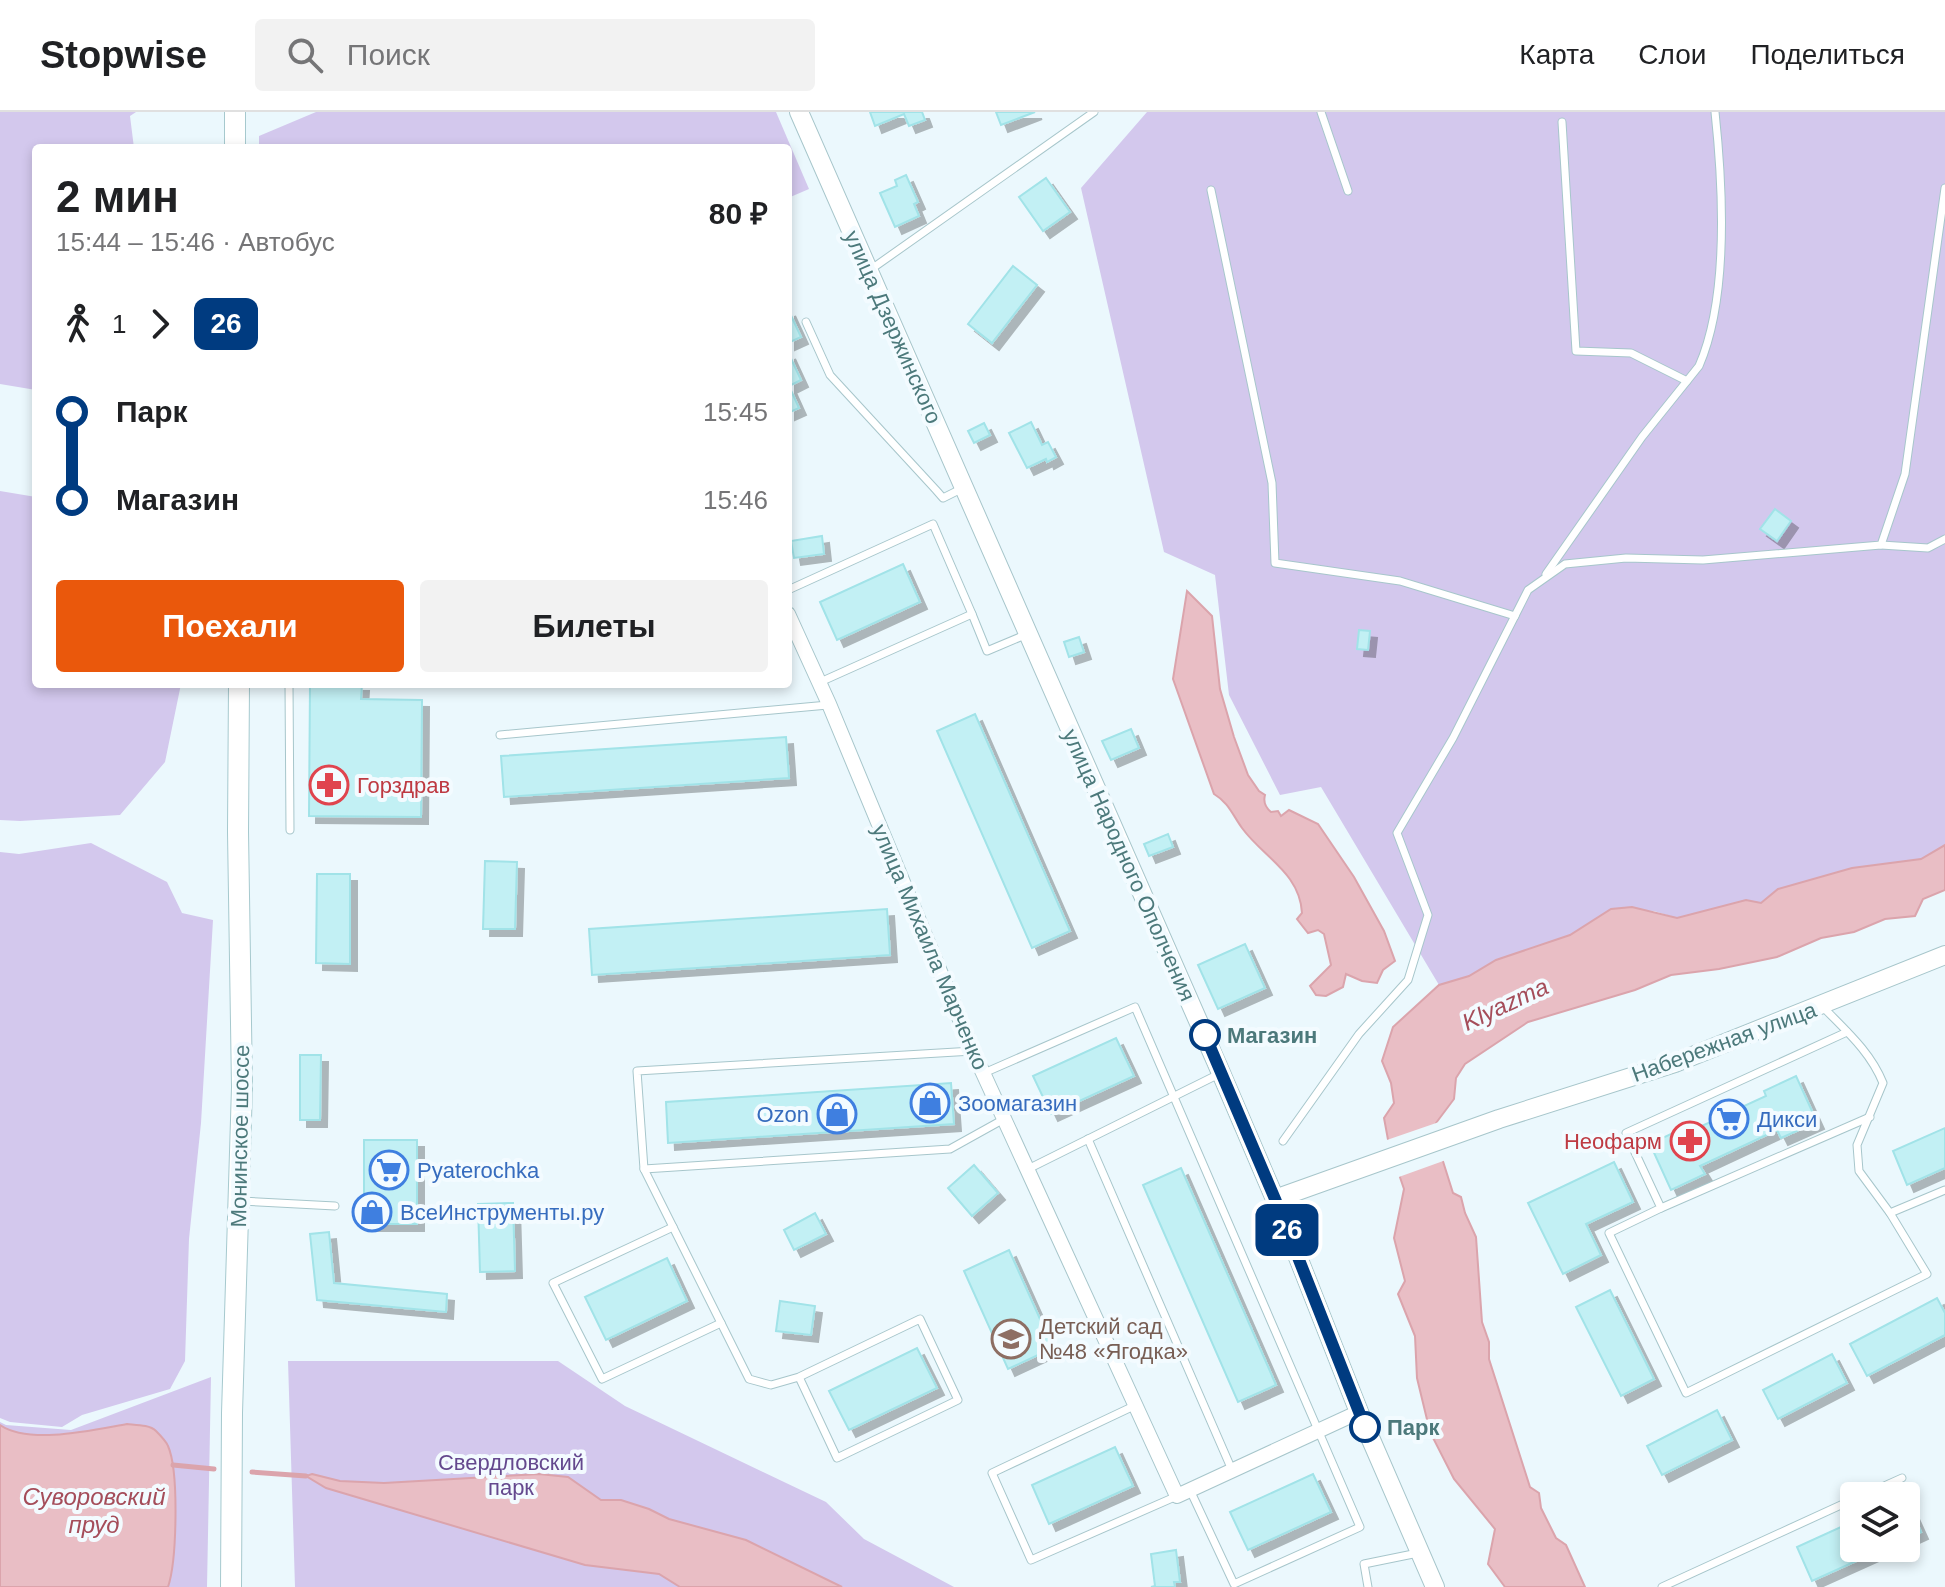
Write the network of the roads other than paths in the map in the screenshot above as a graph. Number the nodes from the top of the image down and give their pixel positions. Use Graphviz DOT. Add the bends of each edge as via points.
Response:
graph roads {
  1 [pos="235,112"];
  2 [pos="799,112"];
  3 [pos="1094,112"];
  4 [pos="1321,112"];
  5 [pos="1715,112"];
  6 [pos="1562,122"];
  7 [pos="235,144"];
  8 [pos="1945,188"];
  9 [pos="1211,190"];
  10 [pos="1348,191"];
  11 [pos="868,271"];
  12 [pos="806,322"];
  13 [pos="1687,381"];
  14 [pos="963,488"];
  15 [pos="1945,539"];
  16 [pos="987,542"];
  17 [pos="1881,545"];
  18 [pos="1543,579"];
  19 [pos="792,588"];
  20 [pos="972,614"];
  21 [pos="1515,616"];
  22 [pos="792,625"];
  23 [pos="1027,634"];
  24 [pos="818,683"];
  25 [pos="239,688"];
  26 [pos="289,688"];
  27 [pos="829,704"];
  28 [pos="500,735"];
  29 [pos="290,830"];
  30 [pos="1945,955"];
  31 [pos="1822,1006"];
  32 [pos="1847,1032"];
  33 [pos="973,1051"];
  34 [pos="1221,1073"];
  35 [pos="983,1074"];
  36 [pos="1174,1097"];
  37 [pos="1870,1117"];
  38 [pos="1004,1119"];
  39 [pos="1088,1139"];
  40 [pos="1283,1141"];
  41 [pos="644,1169"];
  42 [pos="1028,1169"];
  43 [pos="1945,1190"];
  44 [pos="1275,1199"];
  45 [pos="239,1201"];
  46 [pos="335,1206"];
  47 [pos="1661,1208"];
  48 [pos="1890,1213"];
  49 [pos="673,1227"];
  50 [pos="721,1323"];
  51 [pos="799,1377"];
  52 [pos="1136,1405"];
  53 [pos="1359,1412"];
  54 [pos="1319,1431"];
  55 [pos="1232,1470"];
  56 [pos="1902,1478"];
  57 [pos="1893,1482"];
  58 [pos="1184,1493"];
  59 [pos="1840,1505"];
  60 [pos="1420,1553"];
  61 [pos="231,1587"];
  62 [pos="1368,1587"];
  63 [pos="1435,1587"];
  64 [pos="1662,1587"];
  1 -- 7 [label="main road"];
  2 -- 11 [label="street, улица Дзержинского"];
  3 -- 11 [label="lane"];
  4 -- 10 [label="lane"];
  5 -- 13 [label="lane" via="1722,176 1718,296 1704,354"];
  6 -- 13 [label="lane" via="1576,351 1631,353"];
  8 -- 17 [label="lane" via="1905,474"];
  9 -- 21 [label="lane" via="1272,483 1275,563 1400,581"];
  11 -- 14 [label="street, улица Дзержинского"];
  12 -- 14 [label="lane" via="830,375 943,498"];
  13 -- 18 [label="lane"];
  14 -- 16 [label="street, улица Дзержинского"];
  15 -- 17 [label="lane" via="1928,548"];
  16 -- 23 [label="street, улица Народного Ополчения"];
  17 -- 18 [label="lane" via="1703,560 1626,558 1565,564"];
  18 -- 21 [label="lane" via="1528,590"];
  19 -- 20 [label="lane" via="933,524"];
  20 -- 23 [label="lane" via="987,651"];
  20 -- 24 [label="lane"];
  21 -- 40 [label="lane" via="1397,833 1428,915 1408,980 1359,1034"];
  22 -- 24 [label="street, улица Михаила Марченко"];
  23 -- 34 [label="street, улица Народного Ополчения"];
  24 -- 27 [label="street, улица Михаила Марченко"];
  25 -- 45 [label="main road, Монинское шоссе"];
  26 -- 29 [label="lane"];
  27 -- 28 [label="lane"];
  27 -- 33 [label="street, улица Михаила Марченко"];
  30 -- 31 [label="street, Набережная улица"];
  31 -- 32 [label="lane"];
  31 -- 44 [label="street, Набережная улица" via="1675,1063"];
  32 -- 37 [label="lane" via="1883,1083"];
  32 -- 47 [label="lane" via="1626,1133"];
  33 -- 35 [label="street, улица Михаила Марченко"];
  33 -- 41 [label="lane" via="637,1071"];
  34 -- 36 [label="lane"];
  34 -- 44 [label="street, улица Народного Ополчения"];
  35 -- 36 [label="lane" via="1135,1007"];
  35 -- 38 [label="street, улица Михаила Марченко"];
  36 -- 39 [label="lane"];
  36 -- 54 [label="lane"];
  37 -- 47 [label="lane"];
  37 -- 48 [label="lane" via="1857,1145 1859,1171"];
  38 -- 41 [label="lane" via="950,1149"];
  38 -- 42 [label="street, улица Михаила Марченко"];
  39 -- 42 [label="lane"];
  39 -- 55 [label="lane"];
  41 -- 49 [label="lane"];
  42 -- 52 [label="street, улица Михаила Марченко"];
  43 -- 48 [label="lane"];
  44 -- 53 [label="street, улица Народного Ополчения"];
  45 -- 46 [label="lane"];
  45 -- 61 [label="main road, Монинское шоссе"];
  47 -- 48 [label="lane" via="1609,1233 1686,1393 1927,1274"];
  49 -- 50 [label="lane"];
  49 -- 50 [label="lane" via="553,1283 602,1379"];
  50 -- 51 [label="lane" via="749,1379 771,1385"];
  51 -- 51 [label="lane" via="920,1319 958,1400 837,1458"];
  52 -- 58 [label="street, улица Михаила Марченко"];
  52 -- 58 [label="lane" via="992,1473 1031,1560"];
  53 -- 54 [label="street"];
  53 -- 60 [label="street, улица Народного Ополчения"];
  54 -- 55 [label="street"];
  54 -- 58 [label="lane" via="1360,1527 1234,1584"];
  55 -- 58 [label="street"];
  56 -- 57 [label="lane"];
  59 -- 64 [label="lane"];
  60 -- 62 [label="lane" via="1364,1564"];
  60 -- 63 [label="street, улица Народного Ополчения"];
}
